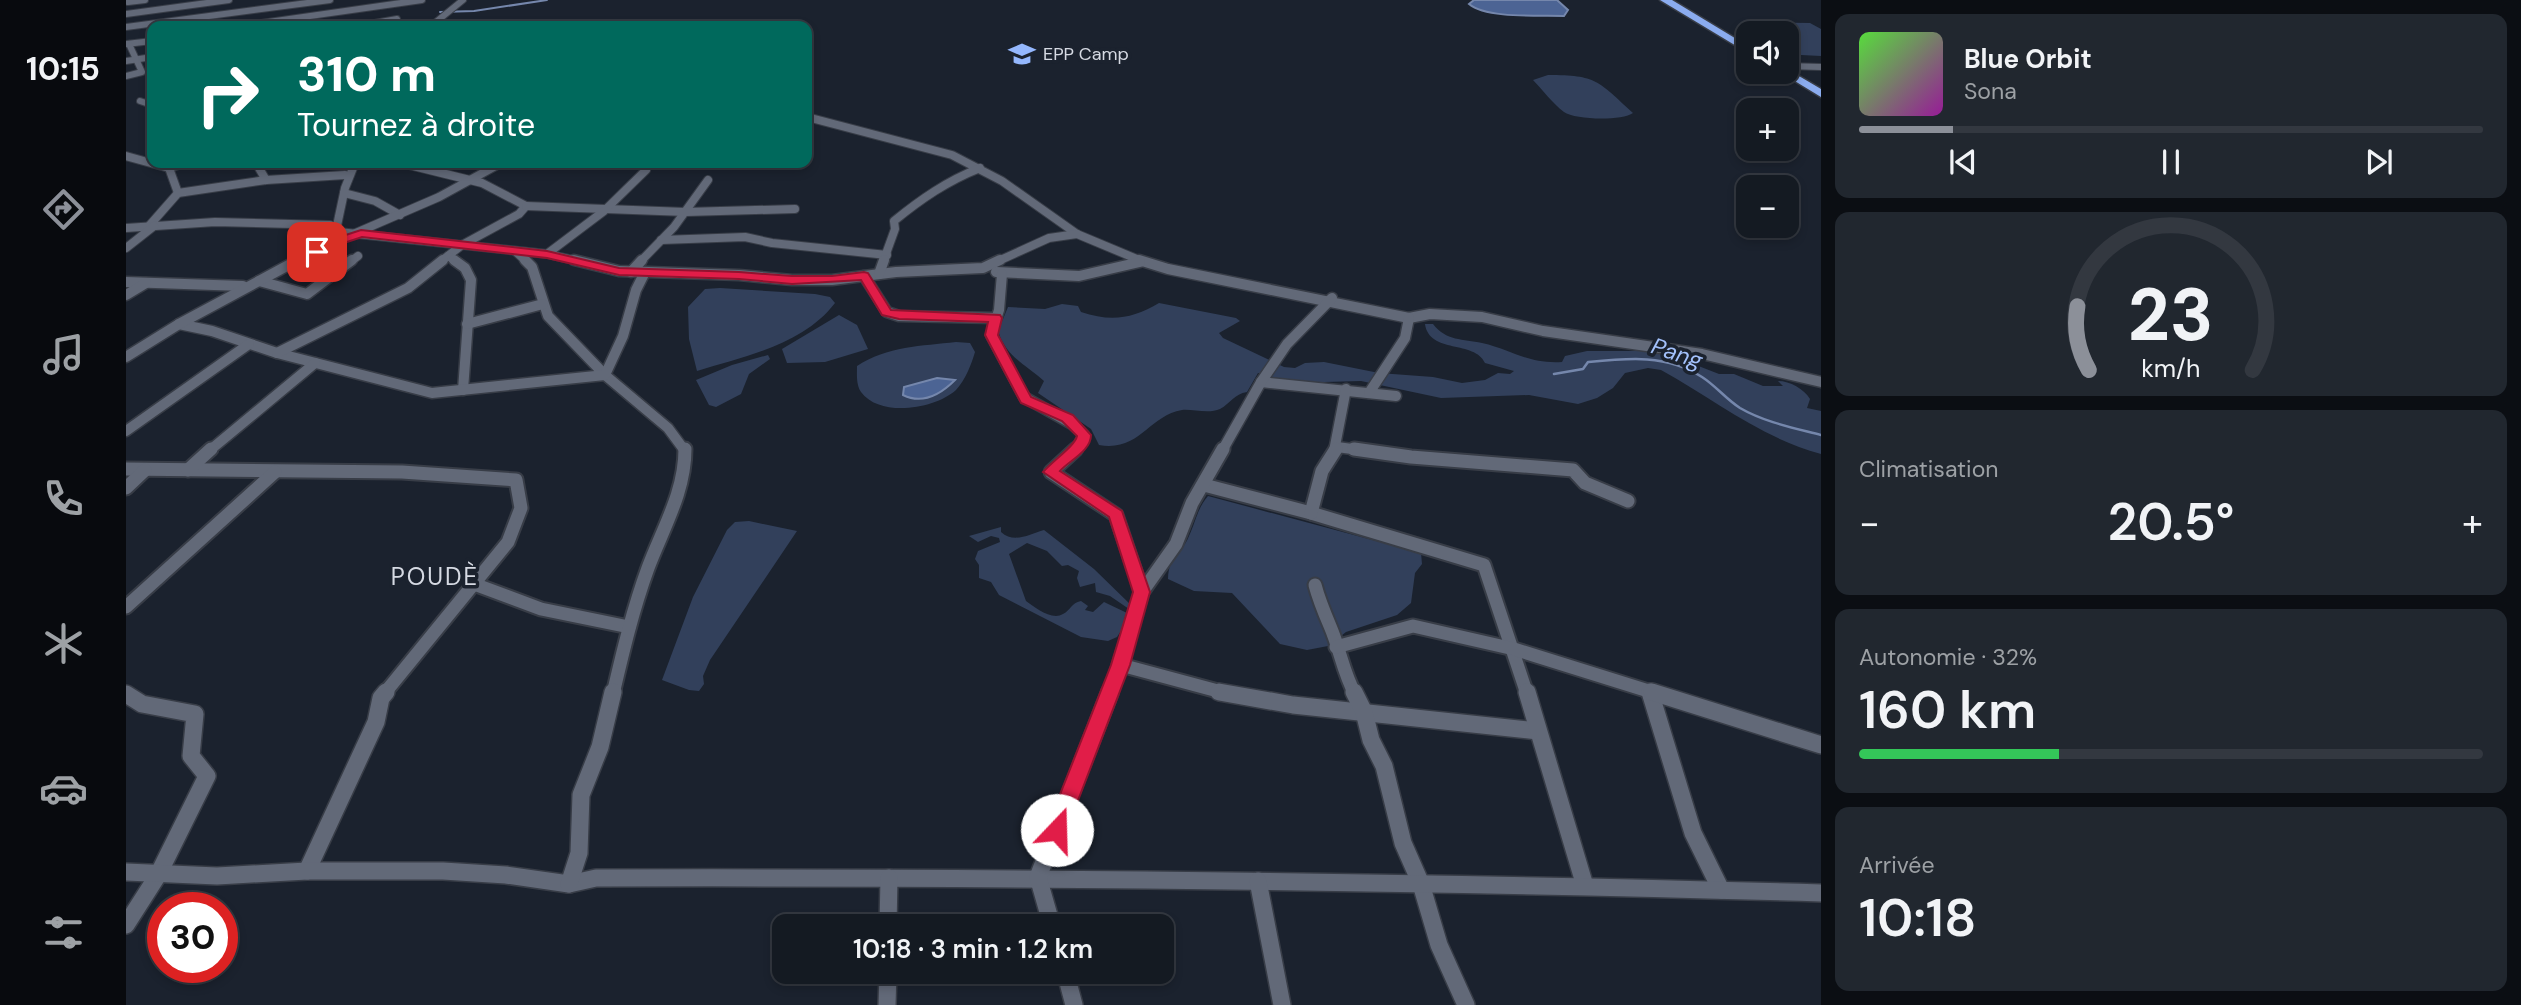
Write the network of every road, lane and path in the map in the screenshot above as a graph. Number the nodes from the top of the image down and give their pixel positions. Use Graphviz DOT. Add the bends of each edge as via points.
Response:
graph roads {
  1 [pos="145,0"];
  2 [pos="231,0"];
  3 [pos="330,0"];
  4 [pos="375,0"];
  5 [pos="422,0"];
  6 [pos="430,0"];
  7 [pos="461,0"];
  8 [pos="1665,0"];
  9 [pos="128,2"];
  10 [pos="380,8"];
  11 [pos="446,12"];
  12 [pos="126,13"];
  13 [pos="229,14"];
  14 [pos="174,21"];
  15 [pos="226,21"];
  16 [pos="279,21"];
  17 [pos="296,21"];
  18 [pos="386,21"];
  19 [pos="435,21"];
  20 [pos="147,24"];
  21 [pos="126,27"];
  22 [pos="147,41"];
  23 [pos="1736,43"];
  24 [pos="127,44"];
  25 [pos="147,58"];
  26 [pos="135,59"];
  27 [pos="126,61"];
  28 [pos="1799,66"];
  29 [pos="1821,68"];
  30 [pos="126,76"];
  31 [pos="1799,81"];
  32 [pos="1821,94"];
  33 [pos="140,101"];
  34 [pos="147,103"];
  35 [pos="812,118"];
  36 [pos="126,156"];
  37 [pos="147,161"];
  38 [pos="169,168"];
  39 [pos="259,168"];
  40 [pos="347,168"];
  41 [pos="353,168"];
  42 [pos="424,168"];
  43 [pos="492,168"];
  44 [pos="980,168"];
  45 [pos="646,170"];
  46 [pos="345,175"];
  47 [pos="473,179"];
  48 [pos="266,180"];
  49 [pos="708,180"];
  50 [pos="178,193"];
  51 [pos="345,193"];
  52 [pos="526,206"];
  53 [pos="795,209"];
  54 [pos="604,211"];
  55 [pos="686,212"];
  56 [pos="400,215"];
  57 [pos="152,226"];
  58 [pos="126,228"];
  59 [pos="332,229"];
  60 [pos="361,233"];
  61 [pos="1077,234"];
  62 [pos="661,240"];
  63 [pos="462,245"];
  64 [pos="325,246"];
  65 [pos="126,248"];
  66 [pos="515,251"];
  67 [pos="547,254"];
  68 [pos="887,255"];
  69 [pos="358,256"];
  70 [pos="448,256"];
  71 [pos="1143,262"];
  72 [pos="983,268"];
  73 [pos="631,272"];
  74 [pos="645,272"];
  75 [pos="879,274"];
  76 [pos="1002,274"];
  77 [pos="864,276"];
  78 [pos="259,281"];
  79 [pos="126,282"];
  80 [pos="146,282"];
  81 [pos="243,286"];
  82 [pos="126,295"];
  83 [pos="1331,300"];
  84 [pos="542,304"];
  85 [pos="995,318"];
  86 [pos="1409,318"];
  87 [pos="179,324"];
  88 [pos="467,324"];
  89 [pos="249,344"];
  90 [pos="277,353"];
  91 [pos="126,355"];
  92 [pos="315,363"];
  93 [pos="605,375"];
  94 [pos="1261,382"];
  95 [pos="1821,382"];
  96 [pos="463,390"];
  97 [pos="1346,390"];
  98 [pos="1369,393"];
  99 [pos="1396,396"];
  100 [pos="126,431"];
  101 [pos="1337,447"];
  102 [pos="126,469"];
  103 [pos="145,470"];
  104 [pos="188,470"];
  105 [pos="275,472"];
  106 [pos="1204,485"];
  107 [pos="126,488"];
  108 [pos="1628,501"];
  109 [pos="1311,513"];
  110 [pos="474,584"];
  111 [pos="1315,585"];
  112 [pos="1142,592"];
  113 [pos="126,607"];
  114 [pos="628,627"];
  115 [pos="1336,647"];
  116 [pos="1514,649"];
  117 [pos="1121,665"];
  118 [pos="1650,692"];
  119 [pos="126,694"];
  120 [pos="1364,712"];
  121 [pos="1538,731"];
  122 [pos="1821,745"];
  123 [pos="307,871"];
  124 [pos="126,872"];
  125 [pos="158,875"];
  126 [pos="1038,877"];
  127 [pos="889,878"];
  128 [pos="1258,881"];
  129 [pos="569,884"];
  130 [pos="1421,884"];
  131 [pos="1585,886"];
  132 [pos="1721,890"];
  133 [pos="1821,893"];
  134 [pos="888,914"];
  135 [pos="1049,914"];
  136 [pos="126,925"];
  137 [pos="888,984"];
  138 [pos="1068,984"];
  139 [pos="887,1005"];
  140 [pos="1074,1005"];
  141 [pos="1282,1005"];
  142 [pos="1466,1005"];
  1 -- 9 [label="street"];
  2 -- 12 [label="street"];
  2 -- 13 [label="street"];
  3 -- 13 [label="street"];
  4 -- 10 [label="street"];
  5 -- 10 [label="street"];
  6 -- 10 [label="street"];
  7 -- 11 [label="street"];
  8 -- 23 [label="highway"];
  10 -- 16 [label="street"];
  10 -- 17 [label="street"];
  10 -- 18 [label="street" via="397,19"];
  11 -- 19 [label="street"];
  13 -- 14 [label="street"];
  13 -- 15 [label="street"];
  20 -- 21 [label="street"];
  22 -- 24 [label="street"];
  24 -- 26 [label="street"];
  25 -- 26 [label="street"];
  26 -- 27 [label="street"];
  26 -- 30 [label="street" via="142,72"];
  28 -- 29 [label="street"];
  31 -- 32 [label="highway"];
  33 -- 34 [label="street"];
  35 -- 44 [label="street" via="953,155"];
  36 -- 37 [label="street"];
  38 -- 50 [label="street"];
  39 -- 48 [label="street"];
  40 -- 46 [label="street"];
  41 -- 51 [label="street"];
  42 -- 47 [label="street"];
  43 -- 47 [label="street"];
  44 -- 61 [label="street"];
  44 -- 68 [label="street" via="924,197 894,222"];
  45 -- 54 [label="street"];
  46 -- 48 [label="street"];
  46 -- 59 [label="street"];
  47 -- 52 [label="street" via="503,189"];
  47 -- 56 [label="street"];
  48 -- 50 [label="street"];
  49 -- 55 [label="street"];
  50 -- 57 [label="street"];
  51 -- 56 [label="street" via="375,201"];
  51 -- 59 [label="street"];
  52 -- 54 [label="street"];
  52 -- 63 [label="street"];
  53 -- 55 [label="street"];
  54 -- 55 [label="street"];
  54 -- 67 [label="street"];
  55 -- 62 [label="street"];
  56 -- 60 [label="street"];
  57 -- 58 [label="street"];
  57 -- 59 [label="street" via="215,222"];
  57 -- 65 [label="street"];
  59 -- 60 [label="street"];
  59 -- 64 [label="street"];
  59 -- 81 [label="street" via="312,250"];
  60 -- 63 [label="street"];
  60 -- 64 [label="street"];
  61 -- 71 [label="street"];
  61 -- 72 [label="street" via="1049,238"];
  62 -- 68 [label="street" via="745,237"];
  62 -- 73 [label="street"];
  63 -- 66 [label="street"];
  63 -- 70 [label="street"];
  64 -- 78 [label="street"];
  66 -- 67 [label="street"];
  66 -- 84 [label="street" via="532,267"];
  67 -- 73 [label="street"];
  68 -- 75 [label="street"];
  69 -- 78 [label="street" via="307,294"];
  70 -- 88 [label="street" via="465,268 471,279"];
  70 -- 90 [label="street" via="408,288"];
  71 -- 76 [label="street" via="1079,276"];
  71 -- 83 [label="street"];
  72 -- 75 [label="street"];
  72 -- 76 [label="street"];
  73 -- 74 [label="street"];
  74 -- 77 [label="street" via="792,280"];
  74 -- 93 [label="street"];
  75 -- 77 [label="street"];
  76 -- 85 [label="street"];
  77 -- 85 [label="street" via="887,312 899,316"];
  78 -- 87 [label="street"];
  79 -- 80 [label="street"];
  80 -- 81 [label="street"];
  80 -- 82 [label="street"];
  81 -- 91 [label="street"];
  83 -- 86 [label="street"];
  83 -- 94 [label="street" via="1287,344"];
  84 -- 88 [label="street"];
  84 -- 93 [label="street" via="562,332"];
  85 -- 112 [label="street" via="991,335 1026,400 1068,418 1084,435 1077,449 1051,472 1116,515"];
  86 -- 95 [label="street" via="1430,314 1482,317 1543,331 1702,354"];
  86 -- 98 [label="street" via="1400,346"];
  87 -- 89 [label="street"];
  87 -- 91 [label="street"];
  88 -- 96 [label="street"];
  89 -- 90 [label="street"];
  89 -- 100 [label="street"];
  90 -- 92 [label="street"];
  92 -- 96 [label="street" via="422,391"];
  92 -- 104 [label="street"];
  93 -- 96 [label="street"];
  93 -- 114 [label="street" via="668,428 685,449 679,493"];
  94 -- 97 [label="street"];
  94 -- 106 [label="street"];
  97 -- 98 [label="street"];
  97 -- 101 [label="street"];
  98 -- 99 [label="street"];
  101 -- 108 [label="street" via="1573,470 1586,483"];
  101 -- 109 [label="street" via="1322,471"];
  102 -- 103 [label="street"];
  103 -- 104 [label="street"];
  103 -- 107 [label="street"];
  104 -- 105 [label="street"];
  105 -- 110 [label="street" via="402,472 516,480 521,508 508,542"];
  105 -- 113 [label="street"];
  106 -- 109 [label="street"];
  106 -- 112 [label="street" via="1176,544"];
  109 -- 116 [label="street" via="1484,565"];
  110 -- 114 [label="street" via="541,609"];
  110 -- 123 [label="street" via="380,698 376,722"];
  111 -- 115 [label="street"];
  112 -- 117 [label="street"];
  114 -- 129 [label="street" via="600,747 581,794 579,853"];
  115 -- 116 [label="street" via="1413,626"];
  115 -- 120 [label="street"];
  116 -- 118 [label="street"];
  116 -- 121 [label="street"];
  117 -- 120 [label="street" via="1213,691"];
  117 -- 126 [label="street"];
  118 -- 122 [label="street"];
  118 -- 132 [label="street" via="1693,833"];
  119 -- 125 [label="street" via="132,701 156,709 195,714 191,756 206,776"];
  120 -- 121 [label="street"];
  120 -- 130 [label="street" via="1384,766 1403,843"];
  121 -- 131 [label="street"];
  123 -- 125 [label="street"];
  123 -- 129 [label="street" via="443,872"];
  124 -- 125 [label="street"];
  125 -- 136 [label="street"];
  126 -- 127 [label="street"];
  126 -- 128 [label="street"];
  126 -- 135 [label="street"];
  127 -- 129 [label="street" via="596,878"];
  127 -- 134 [label="street"];
  128 -- 130 [label="street"];
  128 -- 141 [label="street"];
  130 -- 131 [label="street"];
  130 -- 142 [label="street" via="1439,945"];
  131 -- 132 [label="street"];
  132 -- 133 [label="street"];
  137 -- 139 [label="street"];
  138 -- 140 [label="street"];
}
